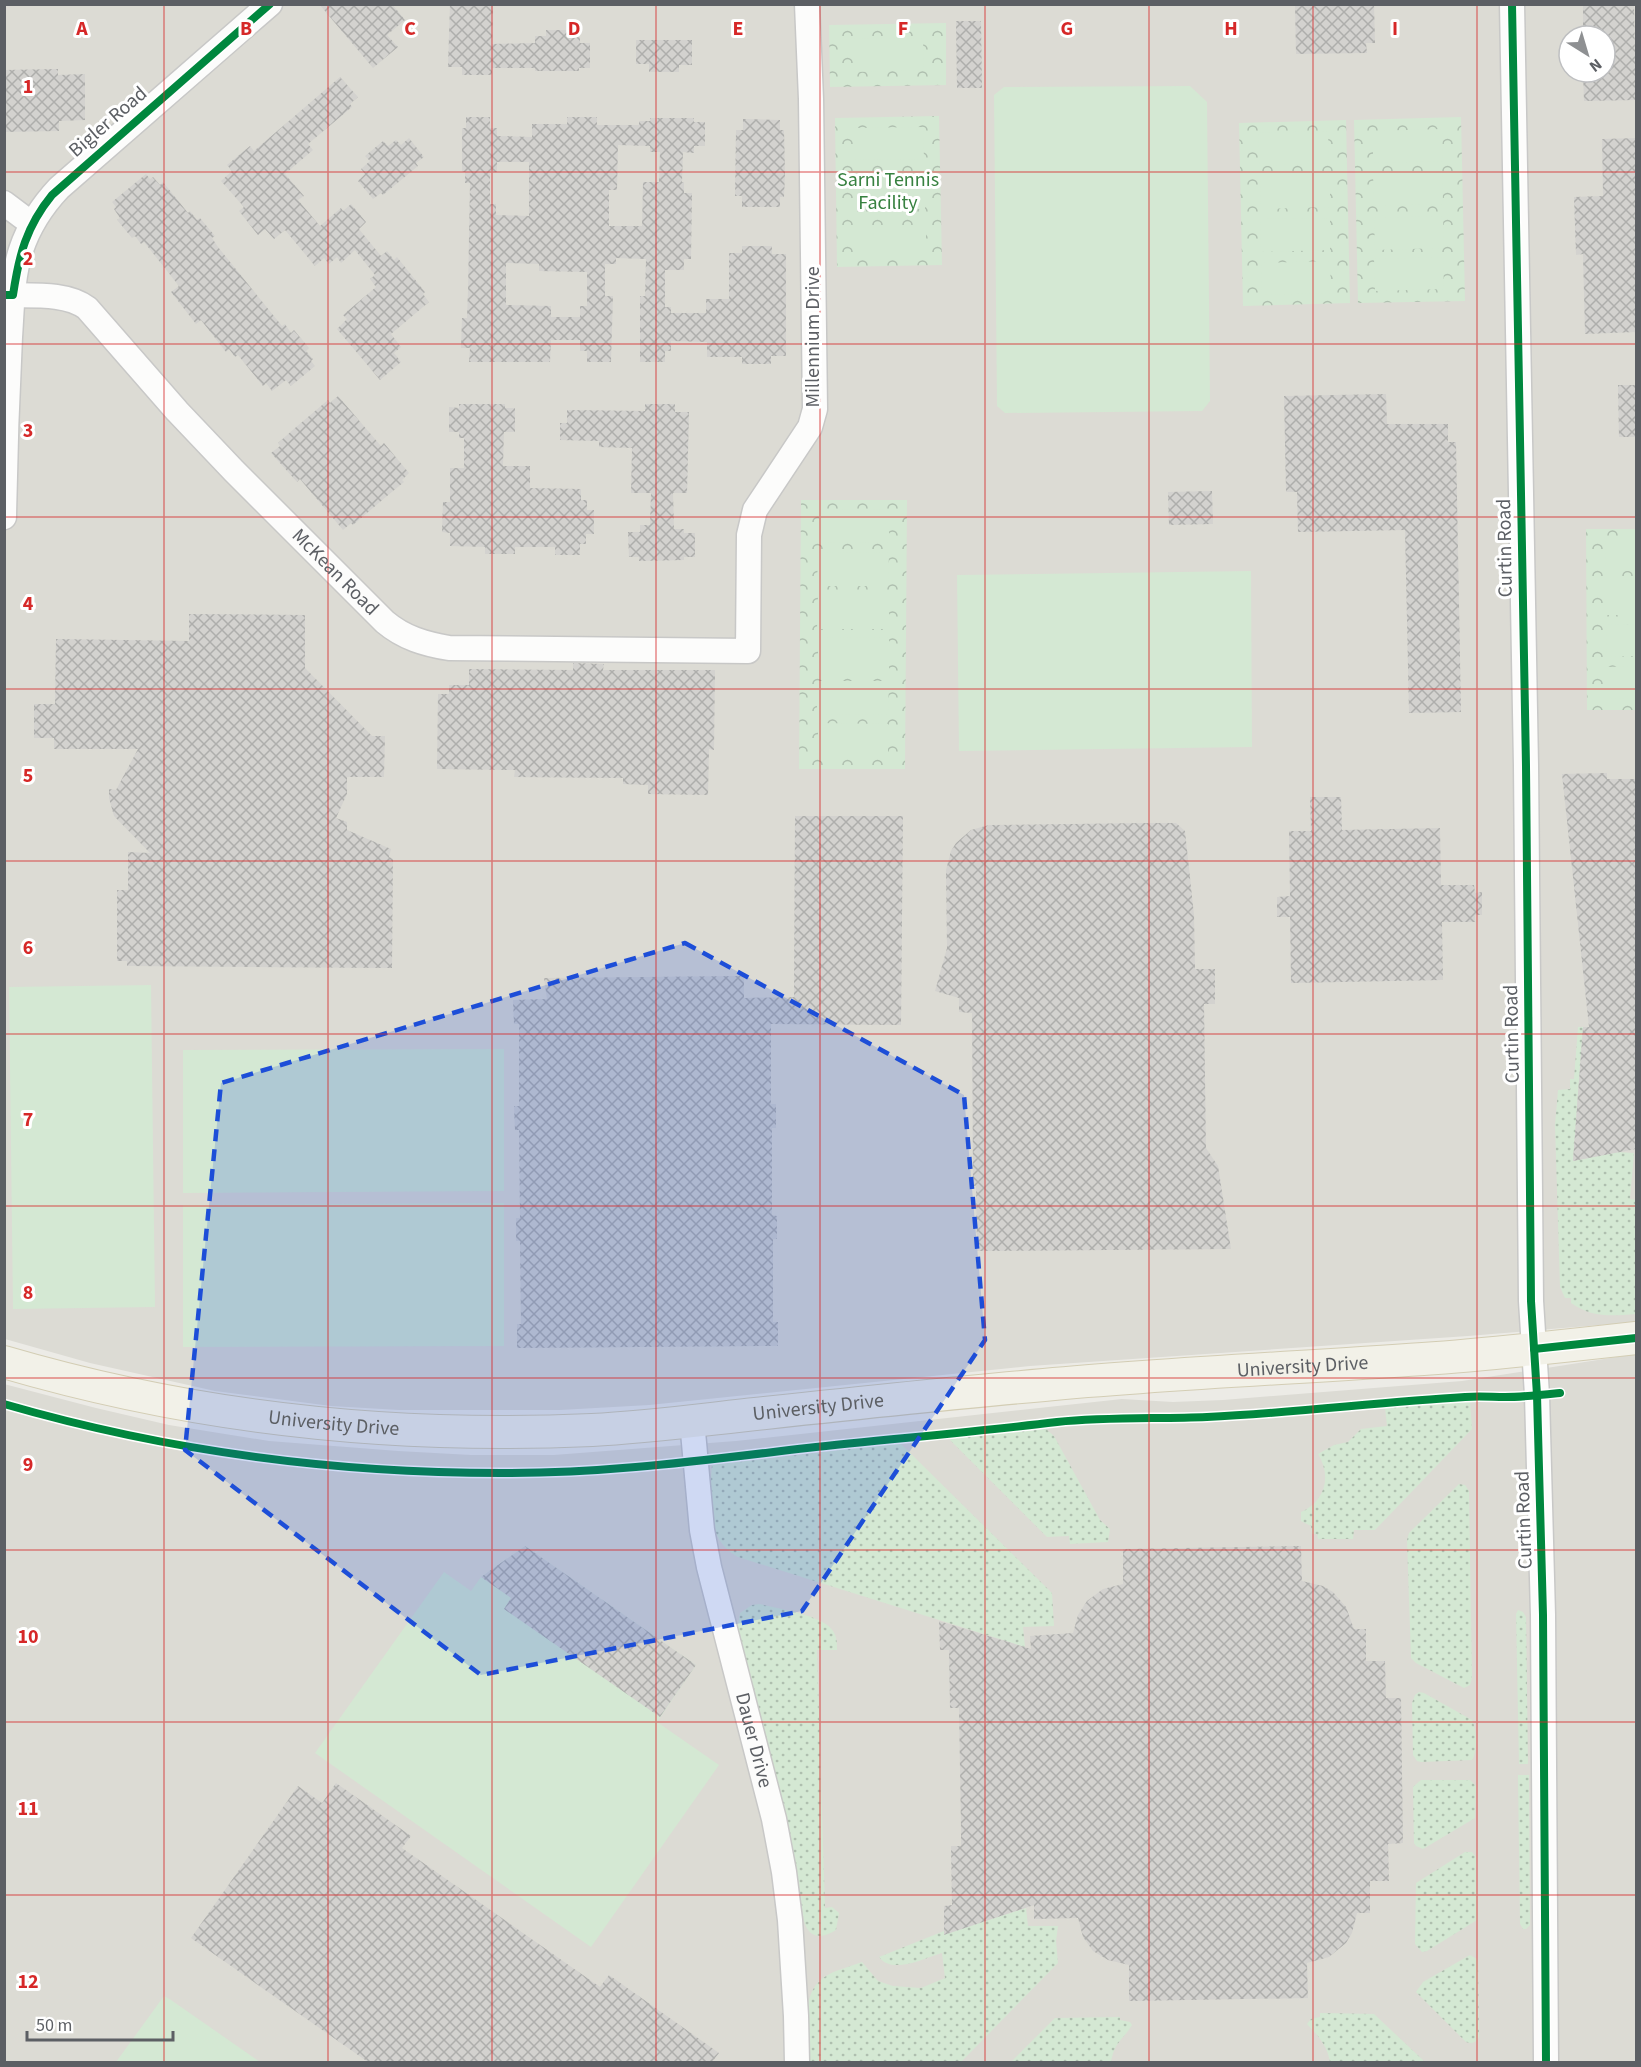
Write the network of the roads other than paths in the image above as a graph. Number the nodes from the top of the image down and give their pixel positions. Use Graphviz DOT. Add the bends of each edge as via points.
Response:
graph roads {
  1 [pos="270,4"];
  2 [pos="807,4"];
  3 [pos="1512,4"];
  4 [pos="4,203"];
  5 [pos="32,224"];
  6 [pos="9,295"];
  7 [pos="4,517"];
  8 [pos="748,651"];
  9 [pos="1636,1338"];
  10 [pos="1534,1349"];
  11 [pos="4,1362"];
  12 [pos="692,1421"];
  13 [pos="796,2062"];
  14 [pos="1546,2062"];
  1 -- 5 [label="street, Bigler Road" via="59,188"];
  2 -- 8 [label="street, Millennium Drive" via="815,409 810,427 751,522"];
  3 -- 10 [label="street, Curtin Road"];
  4 -- 5 [label="street"];
  5 -- 6 [label="street, Bigler Road"];
  6 -- 7 [label="street, Bigler Road"];
  6 -- 8 [label="street, McKean Road" via="67,299 87,308 234,471 398,632 422,643 448,648"];
  9 -- 10 [label="main road, University Drive"];
  10 -- 12 [label="main road, University Drive" via="1053,1384"];
  10 -- 14 [label="street, Curtin Road" via="1543,1615"];
  11 -- 12 [label="main road, University Drive" via="170,1402 362,1427 514,1432 596,1430"];
  12 -- 13 [label="street, Dauer Drive" via="709,1567 784,1872"];
}
